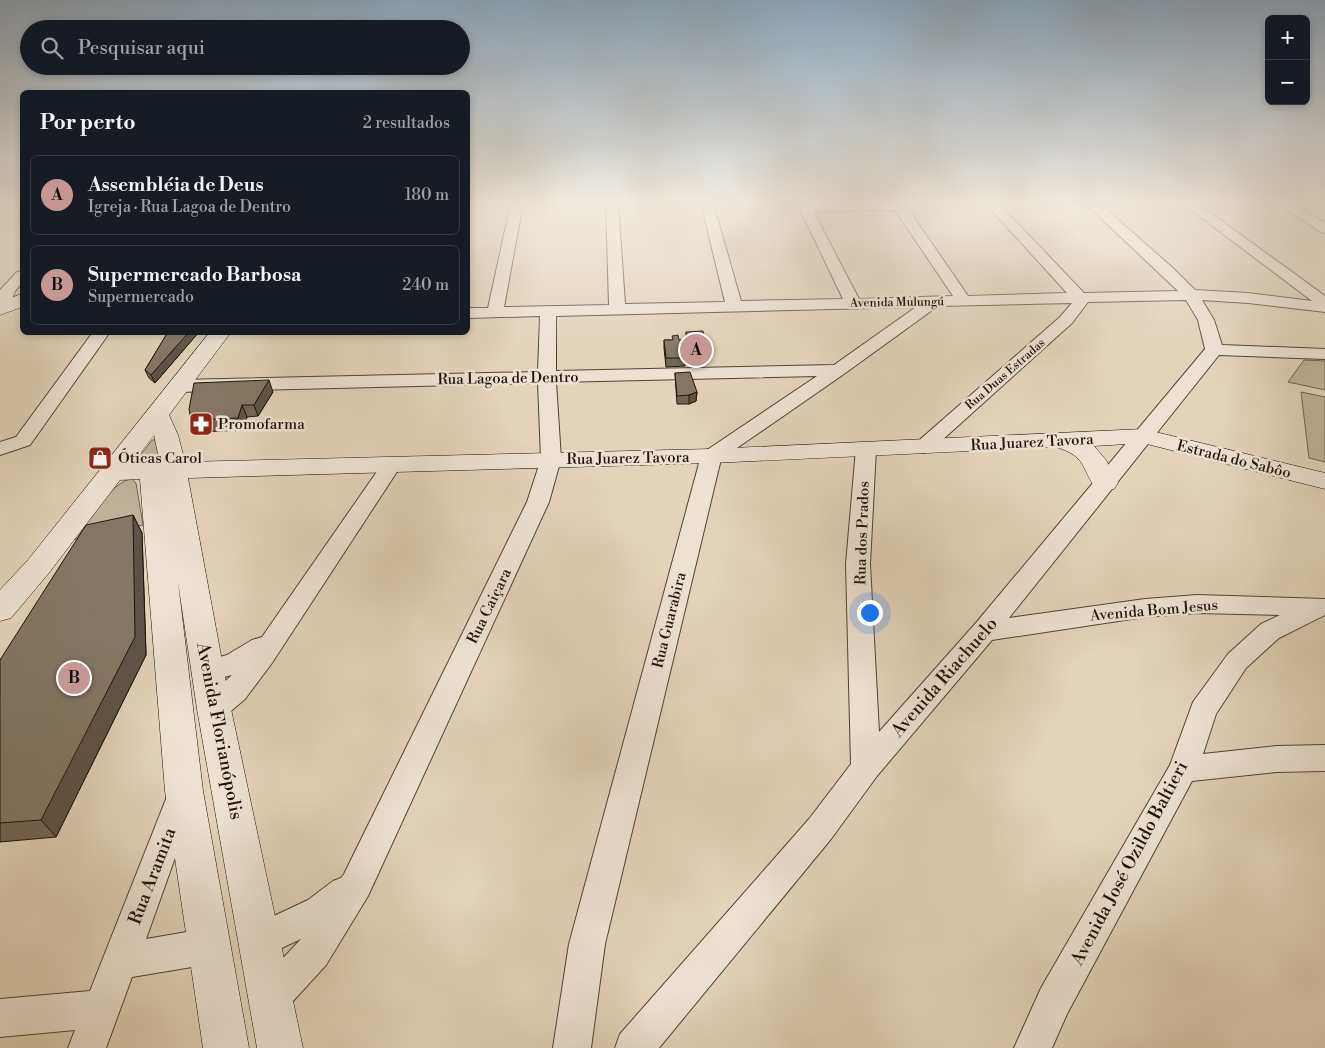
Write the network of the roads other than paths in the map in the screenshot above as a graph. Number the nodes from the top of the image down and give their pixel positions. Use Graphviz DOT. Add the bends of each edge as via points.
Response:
graph roads {
  1 [pos="507,252"];
  2 [pos="614,252"];
  3 [pos="720,252"];
  4 [pos="827,252"];
  5 [pos="931,252"];
  6 [pos="1037,252"];
  7 [pos="1147,252"];
  8 [pos="1255,252"];
  9 [pos="20,277"];
  10 [pos="1192,295"];
  11 [pos="1080,298"];
  12 [pos="964,300"];
  13 [pos="933,302"];
  14 [pos="853,303"];
  15 [pos="1325,303"];
  16 [pos="10,305"];
  17 [pos="734,306"];
  18 [pos="1325,307"];
  19 [pos="617,309"];
  20 [pos="548,311"];
  21 [pos="495,312"];
  22 [pos="470,313"];
  23 [pos="100,335"];
  24 [pos="219,335"];
  25 [pos="1214,350"];
  26 [pos="1325,354"];
  27 [pos="838,370"];
  28 [pos="546,377"];
  29 [pos="179,386"];
  30 [pos="158,416"];
  31 [pos="1143,436"];
  32 [pos="1060,440"];
  33 [pos="923,447"];
  34 [pos="0,449"];
  35 [pos="866,449"];
  36 [pos="710,456"];
  37 [pos="551,459"];
  38 [pos="392,464"];
  39 [pos="163,470"];
  40 [pos="112,472"];
  41 [pos="1325,481"];
  42 [pos="1105,483"];
  43 [pos="1322,607"];
  44 [pos="0,610"];
  45 [pos="281,630"];
  46 [pos="984,631"];
  47 [pos="208,670"];
  48 [pos="214,709"];
  49 [pos="1325,758"];
  50 [pos="866,768"];
  51 [pos="1183,770"];
  52 [pos="184,792"];
  53 [pos="356,885"];
  54 [pos="260,940"];
  55 [pos="210,946"];
  56 [pos="120,961"];
  57 [pos="271,998"];
  58 [pos="102,1009"];
  59 [pos="0,1018"];
  60 [pos="87,1048"];
  61 [pos="226,1048"];
  62 [pos="280,1048"];
  63 [pos="572,1048"];
  64 [pos="634,1048"];
  65 [pos="1033,1048"];
  1 -- 21 [label="street"];
  2 -- 19 [label="street"];
  3 -- 17 [label="street"];
  4 -- 14 [label="street"];
  5 -- 12 [label="street"];
  6 -- 11 [label="street"];
  7 -- 10 [label="street"];
  8 -- 15 [label="street"];
  9 -- 16 [label="street" via="4,296 3,302"];
  10 -- 11 [label="street, Avenida Mulungú"];
  10 -- 18 [label="street, Avenida Mulungú"];
  10 -- 25 [label="street" via="1211,328"];
  11 -- 12 [label="street, Avenida Mulungú"];
  11 -- 33 [label="street, Rua Duas Estradas" via="1080,304 1066,320"];
  12 -- 13 [label="street, Avenida Mulungú"];
  13 -- 14 [label="street, Avenida Mulungú"];
  13 -- 27 [label="street"];
  14 -- 17 [label="street, Avenida Mulungú"];
  17 -- 19 [label="street, Avenida Mulungú"];
  19 -- 20 [label="street, Avenida Mulungú"];
  20 -- 21 [label="street, Avenida Mulungú"];
  20 -- 28 [label="street, Rua Caiçara"];
  21 -- 22 [label="street, Avenida Mulungú"];
  23 -- 34 [label="street" via="23,441"];
  24 -- 29 [label="street"];
  25 -- 26 [label="street"];
  25 -- 31 [label="street, Avenida Riachuelo"];
  27 -- 28 [label="street, Rua Lagoa de Dentro"];
  27 -- 36 [label="street"];
  28 -- 29 [label="street, Rua Lagoa de Dentro"];
  28 -- 37 [label="street, Rua Caiçara"];
  29 -- 30 [label="street"];
  30 -- 39 [label="street, Avenida Florianópolis" via="166,435"];
  30 -- 40 [label="street"];
  31 -- 32 [label="street, Rua Juarez Tavora"];
  31 -- 41 [label="street, Estrada do Sabôo"];
  31 -- 42 [label="street, Avenida Riachuelo"];
  32 -- 33 [label="street, Rua Juarez Tavora"];
  32 -- 42 [label="street" via="1093,456"];
  33 -- 35 [label="street, Rua Juarez Tavora"];
  35 -- 36 [label="street, Rua Juarez Tavora"];
  35 -- 50 [label="street, Rua dos Prados" via="858,564"];
  36 -- 37 [label="street, Rua Juarez Tavora"];
  36 -- 63 [label="street, Rua Guarabira" via="587,944"];
  37 -- 38 [label="street, Rua Juarez Tavora"];
  37 -- 53 [label="street, Rua Caiçara" via="538,502"];
  38 -- 39 [label="street, Rua Juarez Tavora"];
  38 -- 45 [label="street"];
  39 -- 40 [label="street, Rua Juarez Tavora"];
  39 -- 47 [label="street, Avenida Florianópolis"];
  39 -- 52 [label="street, Avenida Florianópolis"];
  40 -- 44 [label="street"];
  42 -- 46 [label="street, Avenida Riachuelo"];
  43 -- 46 [label="street, Avenida Bom Jesus" via="1198,604 1145,608"];
  43 -- 51 [label="street, Avenida José Ozildo Baltieri" via="1270,631 1237,661 1203,710"];
  45 -- 47 [label="street" via="247,659"];
  45 -- 48 [label="street" via="248,676"];
  46 -- 50 [label="street, Avenida Riachuelo"];
  47 -- 48 [label="street, Avenida Florianópolis"];
  48 -- 54 [label="street, Avenida Florianópolis"];
  49 -- 51 [label="street" via="1276,759"];
  50 -- 64 [label="street, Avenida Riachuelo" via="820,829"];
  51 -- 65 [label="street, Avenida José Ozildo Baltieri" via="1054,1001"];
  52 -- 55 [label="street, Avenida Florianópolis"];
  52 -- 56 [label="street, Rua Aramita"];
  53 -- 54 [label="street, Rua Caiçara" via="320,912"];
  53 -- 57 [label="street, Rua Caiçara" via="313,952"];
  54 -- 57 [label="street, Avenida Florianópolis"];
  55 -- 56 [label="street"];
  55 -- 61 [label="street, Avenida Florianópolis"];
  56 -- 58 [label="street, Rua Aramita"];
  57 -- 62 [label="street, Avenida Florianópolis"];
  58 -- 59 [label="street"];
  58 -- 60 [label="street, Rua Aramita"];
}
